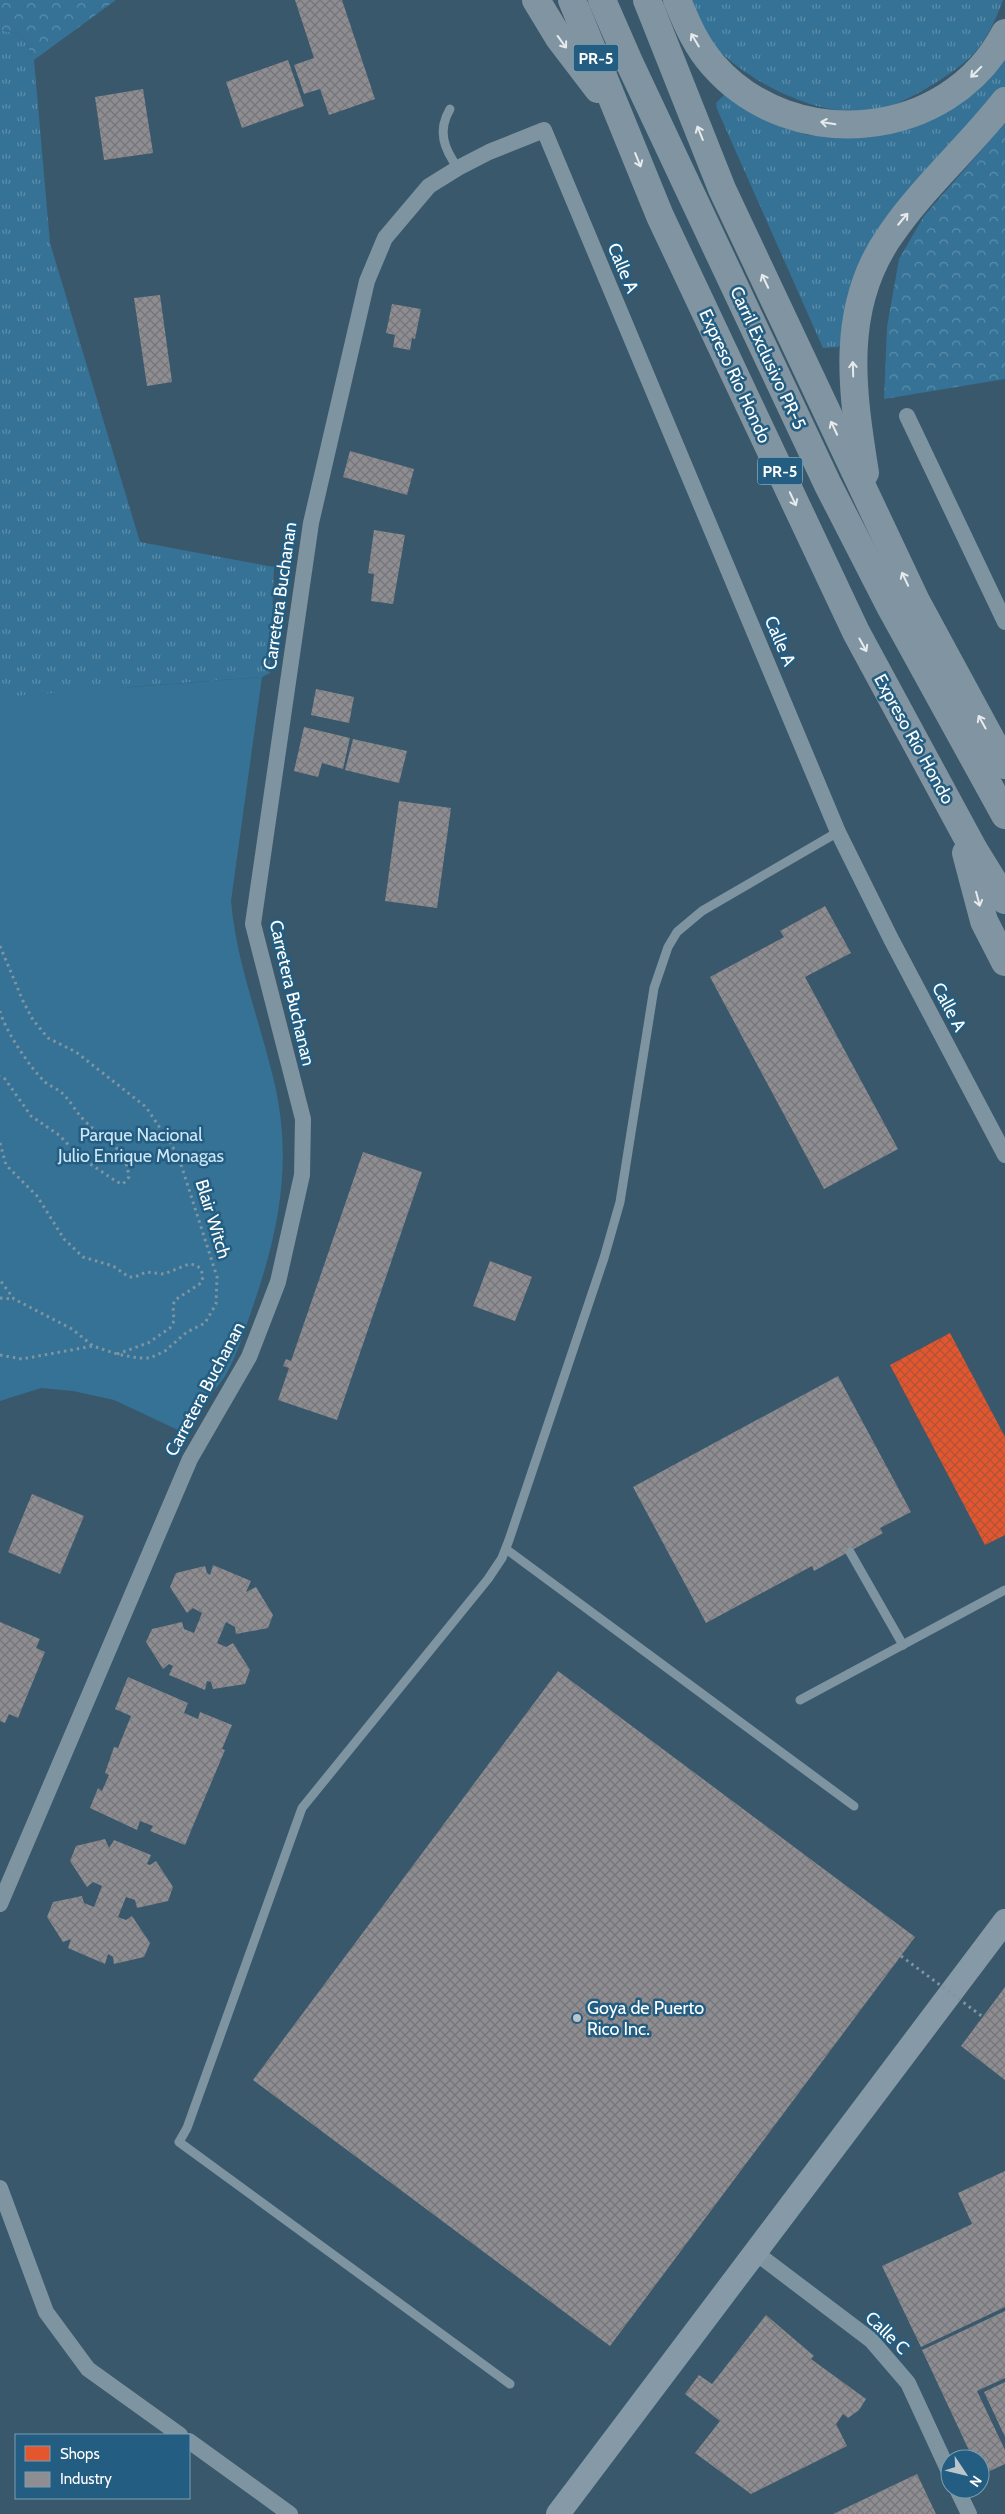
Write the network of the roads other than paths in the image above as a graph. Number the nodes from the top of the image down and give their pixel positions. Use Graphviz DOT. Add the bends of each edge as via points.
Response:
graph roads {
  1 [pos="536,0"];
  2 [pos="572,0"];
  3 [pos="602,0"];
  4 [pos="647,0"];
  5 [pos="677,0"];
  6 [pos="1005,33"];
  7 [pos="1005,101"];
  8 [pos="450,109"];
  9 [pos="619,115"];
  10 [pos="544,130"];
  11 [pos="458,168"];
  12 [pos="907,416"];
  13 [pos="870,504"];
  14 [pos="1003,616"];
  15 [pos="1005,765"];
  16 [pos="1005,815"];
  17 [pos="957,818"];
  18 [pos="838,832"];
  19 [pos="1005,900"];
  20 [pos="1005,962"];
  21 [pos="1005,1155"];
  22 [pos="506,1549"];
  23 [pos="850,1552"];
  24 [pos="1005,1590"];
  25 [pos="902,1645"];
  26 [pos="800,1700"];
  27 [pos="854,1806"];
  28 [pos="0,1904"];
  29 [pos="1005,1921"];
  30 [pos="0,2188"];
  31 [pos="756,2253"];
  32 [pos="510,2384"];
  33 [pos="179,2434"];
  34 [pos="190,2442"];
  35 [pos="940,2452"];
  36 [pos="961,2499"];
  37 [pos="290,2514"];
  38 [pos="558,2514"];
  39 [pos="968,2514"];
  1 -- 9 [label="highway, one-way" via="559,38"];
  2 -- 9 [label="highway, Expreso Río Hondo / PR-5"];
  3 -- 16 [label="highway, Carril Exclusivo PR-5" via="828,485 890,608"];
  13 -- 4 [label="highway, one-way" via="722,189"];
  6 -- 5 [label="highway, one-way" via="967,81 927,106 873,124 841,125 788,116 740,89 714,66 700,48"];
  13 -- 7 [label="highway, one-way" via="854,402 854,333 862,295 890,234"];
  8 -- 11 [label="lane" via="443,124 444,144"];
  9 -- 17 [label="highway, Expreso Río Hondo / PR-5, one-way" via="660,216 856,632"];
  10 -- 11 [label="street, Carretera Buchanan"];
  10 -- 18 [label="street, Calle A"];
  11 -- 28 [label="street, Carretera Buchanan" via="429,186 412,204 385,238 367,281 311,523 253,924 303,1119 302,1175 278,1282 249,1356 190,1459"];
  12 -- 14 [label="street"];
  15 -- 13 [label="highway, one-way" via="916,601"];
  17 -- 19 [label="highway, Expreso Río Hondo / PR-5"];
  17 -- 20 [label="highway, one-way" via="984,921"];
  18 -- 21 [label="street, Calle A"];
  18 -- 22 [label="lane" via="702,910 677,932 668,947 654,988 620,1202"];
  22 -- 27 [label="lane"];
  22 -- 32 [label="lane" via="488,1579 302,1808 187,2128 179,2142"];
  23 -- 25 [label="lane"];
  24 -- 25 [label="lane"];
  25 -- 26 [label="lane"];
  29 -- 31 [label="street"];
  30 -- 33 [label="street" via="46,2312 88,2369"];
  31 -- 35 [label="street, Calle C" via="871,2340 908,2383"];
  31 -- 38 [label="street"];
  34 -- 37 [label="street"];
  36 -- 39 [label="street"];
}
